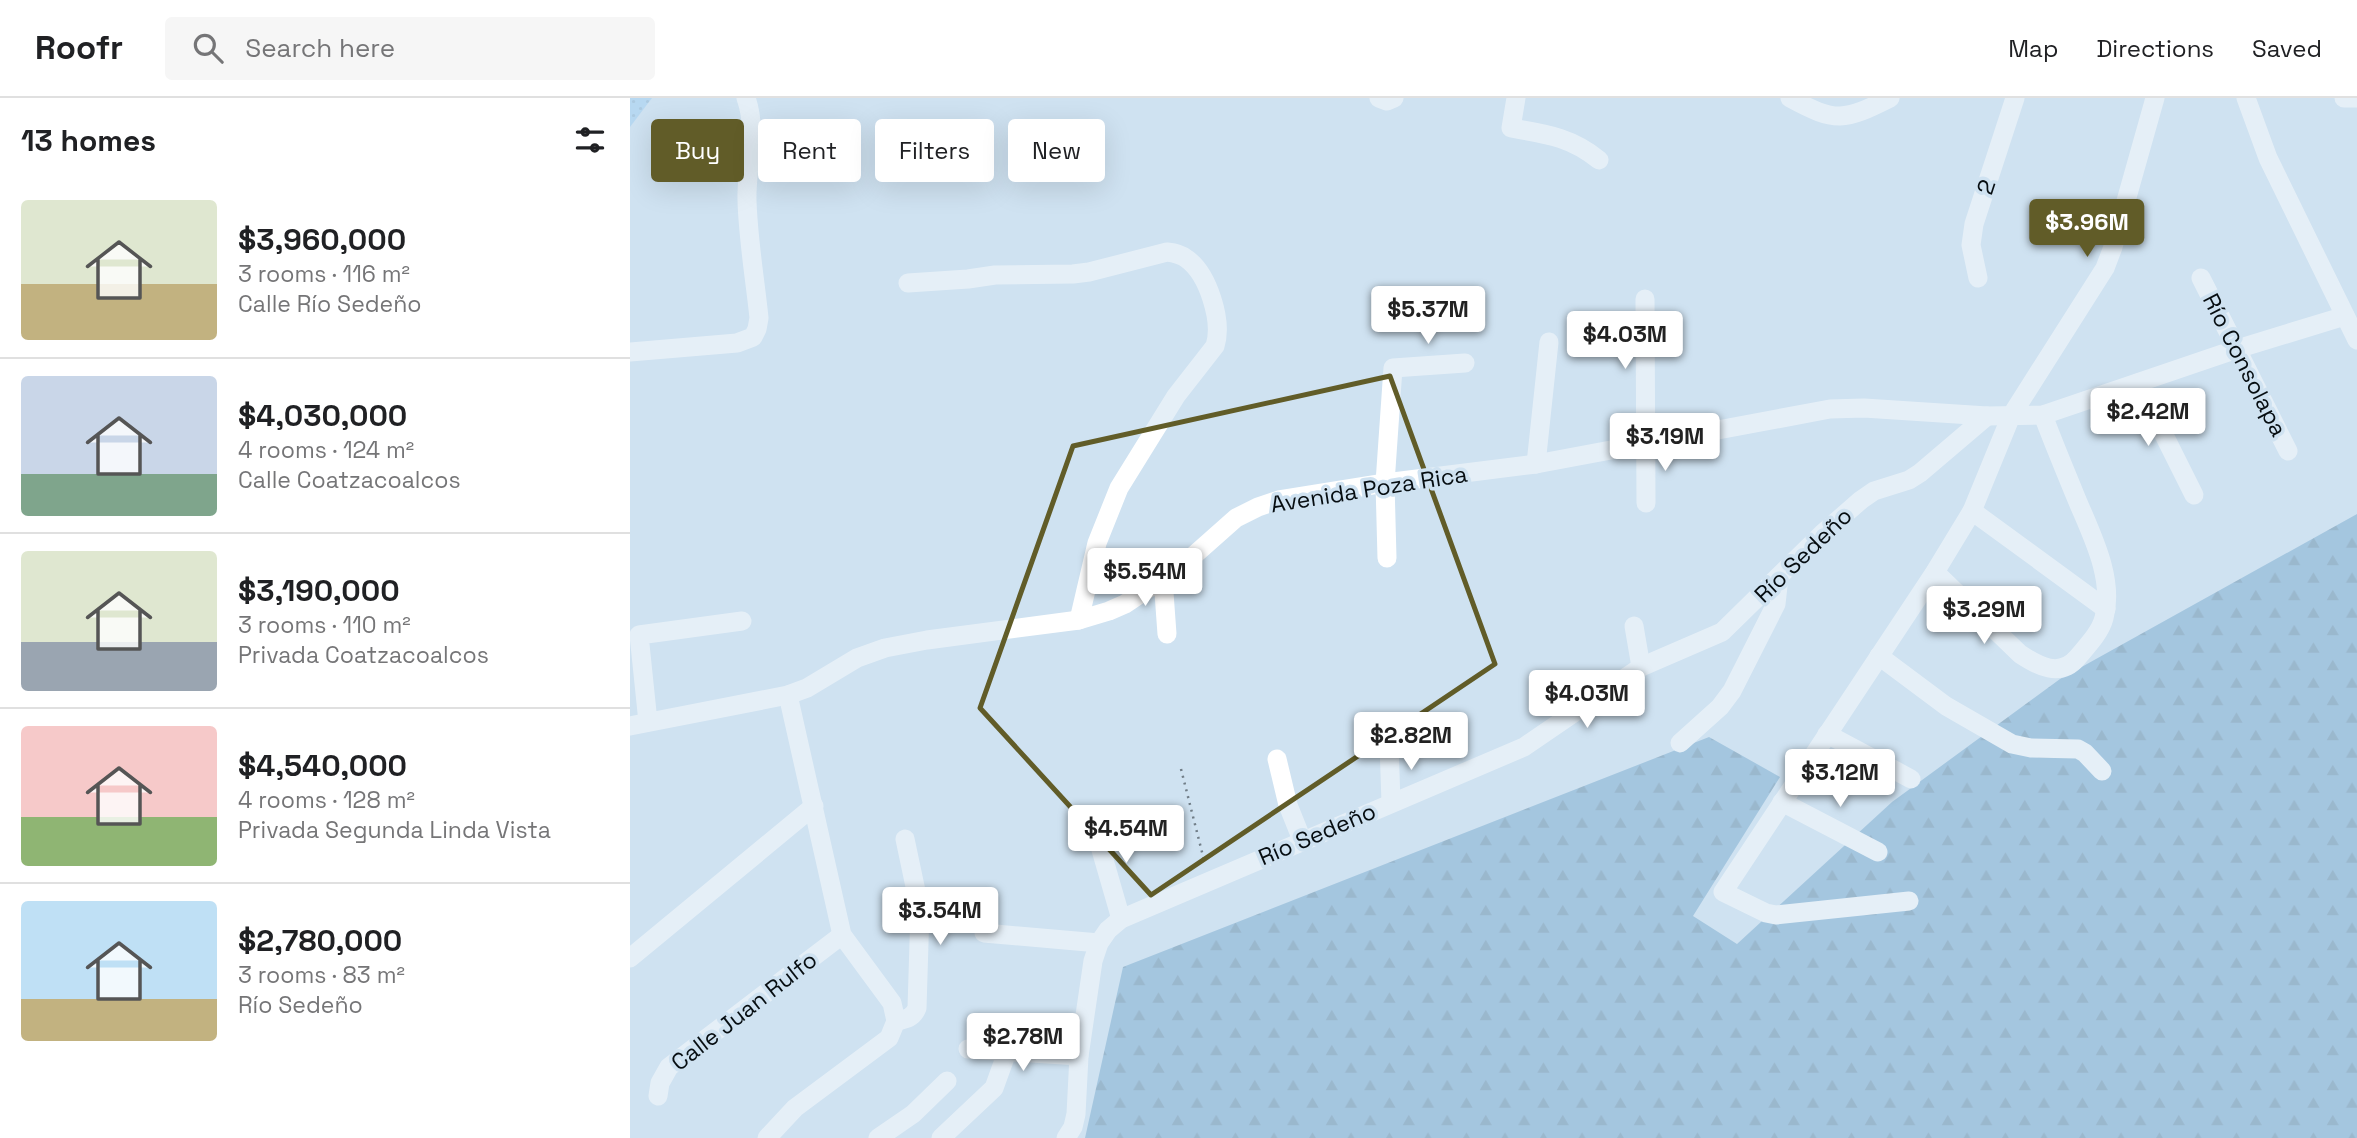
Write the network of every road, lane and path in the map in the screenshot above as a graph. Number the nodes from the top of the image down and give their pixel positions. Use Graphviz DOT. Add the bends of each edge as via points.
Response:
graph roads {
  1 [pos="746,98"];
  2 [pos="1379,98"];
  3 [pos="1394,98"];
  4 [pos="1516,98"];
  5 [pos="1790,98"];
  6 [pos="1890,98"];
  7 [pos="2015,98"];
  8 [pos="2155,98"];
  9 [pos="2246,98"];
  10 [pos="2344,98"];
  11 [pos="2357,99"];
  12 [pos="1599,160"];
  13 [pos="1978,278"];
  14 [pos="2201,278"];
  15 [pos="908,284"];
  16 [pos="1645,299"];
  17 [pos="2345,316"];
  18 [pos="2357,340"];
  19 [pos="1549,342"];
  20 [pos="2237,349"];
  21 [pos="630,352"];
  22 [pos="1465,363"];
  23 [pos="2138,383"];
  24 [pos="2043,415"];
  25 [pos="1987,416"];
  26 [pos="2011,416"];
  27 [pos="1645,443"];
  28 [pos="2288,451"];
  29 [pos="1536,464"];
  30 [pos="1385,483"];
  31 [pos="2194,495"];
  32 [pos="1646,503"];
  33 [pos="1972,511"];
  34 [pos="1387,558"];
  35 [pos="1935,572"];
  36 [pos="1779,577"];
  37 [pos="1163,579"];
  38 [pos="2106,609"];
  39 [pos="1079,620"];
  40 [pos="742,621"];
  41 [pos="1634,626"];
  42 [pos="1167,634"];
  43 [pos="1879,656"];
  44 [pos="1641,667"];
  45 [pos="788,695"];
  46 [pos="639,724"];
  47 [pos="1827,734"];
  48 [pos="1390,743"];
  49 [pos="1680,744"];
  50 [pos="1277,760"];
  51 [pos="1181,769"];
  52 [pos="2102,771"];
  53 [pos="1911,779"];
  54 [pos="1782,802"];
  55 [pos="1391,803"];
  56 [pos="814,806"];
  57 [pos="1093,822"];
  58 [pos="905,839"];
  59 [pos="1302,840"];
  60 [pos="1878,852"];
  61 [pos="1209,881"];
  62 [pos="1909,901"];
  63 [pos="1121,919"];
  64 [pos="984,933"];
  65 [pos="842,935"];
  66 [pos="1099,943"];
  67 [pos="630,958"];
  68 [pos="896,1021"];
  69 [pos="968,1049"];
  70 [pos="1007,1052"];
  71 [pos="1079,1056"];
  72 [pos="947,1081"];
  73 [pos="658,1096"];
  74 [pos="767,1138"];
  75 [pos="878,1138"];
  76 [pos="941,1138"];
  77 [pos="1066,1138"];
  1 -- 21 [label="street" via="752,132 747,200 757,329 753,337 737,343"];
  2 -- 3 [label="street"];
  4 -- 12 [label="street" via="1511,128 1573,142"];
  5 -- 6 [label="street" via="1816,112 1842,117"];
  7 -- 13 [label="street, 2" via="1974,224 1971,245"];
  8 -- 26 [label="street" via="2105,268"];
  9 -- 17 [label="street" via="2268,158"];
  10 -- 11 [label="street"];
  14 -- 20 [label="street, Río Consolapa"];
  15 -- 39 [label="street" via="1089,272 1167,251 1191,261 1212,298 1218,323 1215,346 1119,488 1097,542"];
  16 -- 27 [label="street"];
  17 -- 18 [label="street"];
  17 -- 20 [label="street"];
  19 -- 29 [label="street"];
  20 -- 23 [label="street"];
  20 -- 28 [label="street, Río Consolapa"];
  22 -- 30 [label="street" via="1393,368"];
  23 -- 24 [label="street"];
  23 -- 31 [label="street"];
  24 -- 26 [label="street"];
  24 -- 38 [label="street" via="2097,547"];
  25 -- 26 [label="street"];
  25 -- 27 [label="street, Avenida Poza Rica" via="1830,409"];
  25 -- 36 [label="street, Río Sedeño" via="1920,473 1861,500"];
  26 -- 33 [label="street"];
  27 -- 29 [label="street, Avenida Poza Rica"];
  27 -- 32 [label="street"];
  29 -- 30 [label="street, Avenida Poza Rica"];
  30 -- 34 [label="street"];
  30 -- 37 [label="street, Avenida Poza Rica" via="1258,507 1236,518"];
  33 -- 35 [label="street"];
  33 -- 38 [label="street"];
  35 -- 38 [label="street" via="2021,654 2047,668 2067,667 2075,661 2099,631"];
  35 -- 43 [label="street"];
  36 -- 44 [label="street, Río Sedeño" via="1722,632"];
  36 -- 49 [label="street" via="1776,604 1732,691"];
  37 -- 39 [label="street, Avenida Poza Rica" via="1125,604"];
  37 -- 42 [label="street"];
  39 -- 45 [label="street, Avenida Poza Rica" via="885,648"];
  40 -- 46 [label="street" via="639,635"];
  41 -- 44 [label="street"];
  43 -- 47 [label="street"];
  43 -- 52 [label="street" via="1946,706 2012,744 2078,749"];
  44 -- 55 [label="street, Río Sedeño" via="1524,747"];
  45 -- 46 [label="street, Avenida Poza Rica"];
  45 -- 56 [label="street, Calle Juan Rulfo"];
  47 -- 53 [label="street"];
  47 -- 54 [label="street"];
  48 -- 55 [label="street"];
  50 -- 59 [label="street"];
  51 -- 61 [label="path"];
  54 -- 60 [label="street"];
  54 -- 62 [label="street" via="1723,892 1776,915"];
  55 -- 59 [label="street, Río Sedeño"];
  56 -- 65 [label="street, Calle Juan Rulfo"];
  56 -- 67 [label="street"];
  57 -- 63 [label="street"];
  58 -- 68 [label="street" via="920,910 917,1008 910,1018"];
  59 -- 61 [label="street, Río Sedeño"];
  61 -- 63 [label="street, Río Sedeño"];
  63 -- 66 [label="street, Río Sedeño"];
  64 -- 66 [label="street"];
  65 -- 68 [label="street, Calle Juan Rulfo" via="892,1003"];
  65 -- 73 [label="street, Calle Juan Rulfo" via="669,1068"];
  66 -- 71 [label="street, Río Sedeño"];
  68 -- 74 [label="street" via="889,1038 795,1108"];
  69 -- 70 [label="street"];
  70 -- 71 [label="street"];
  70 -- 76 [label="street" via="994,1088"];
  71 -- 77 [label="street, Río Sedeño" via="1076,1114"];
  72 -- 75 [label="street" via="913,1114"];
}
